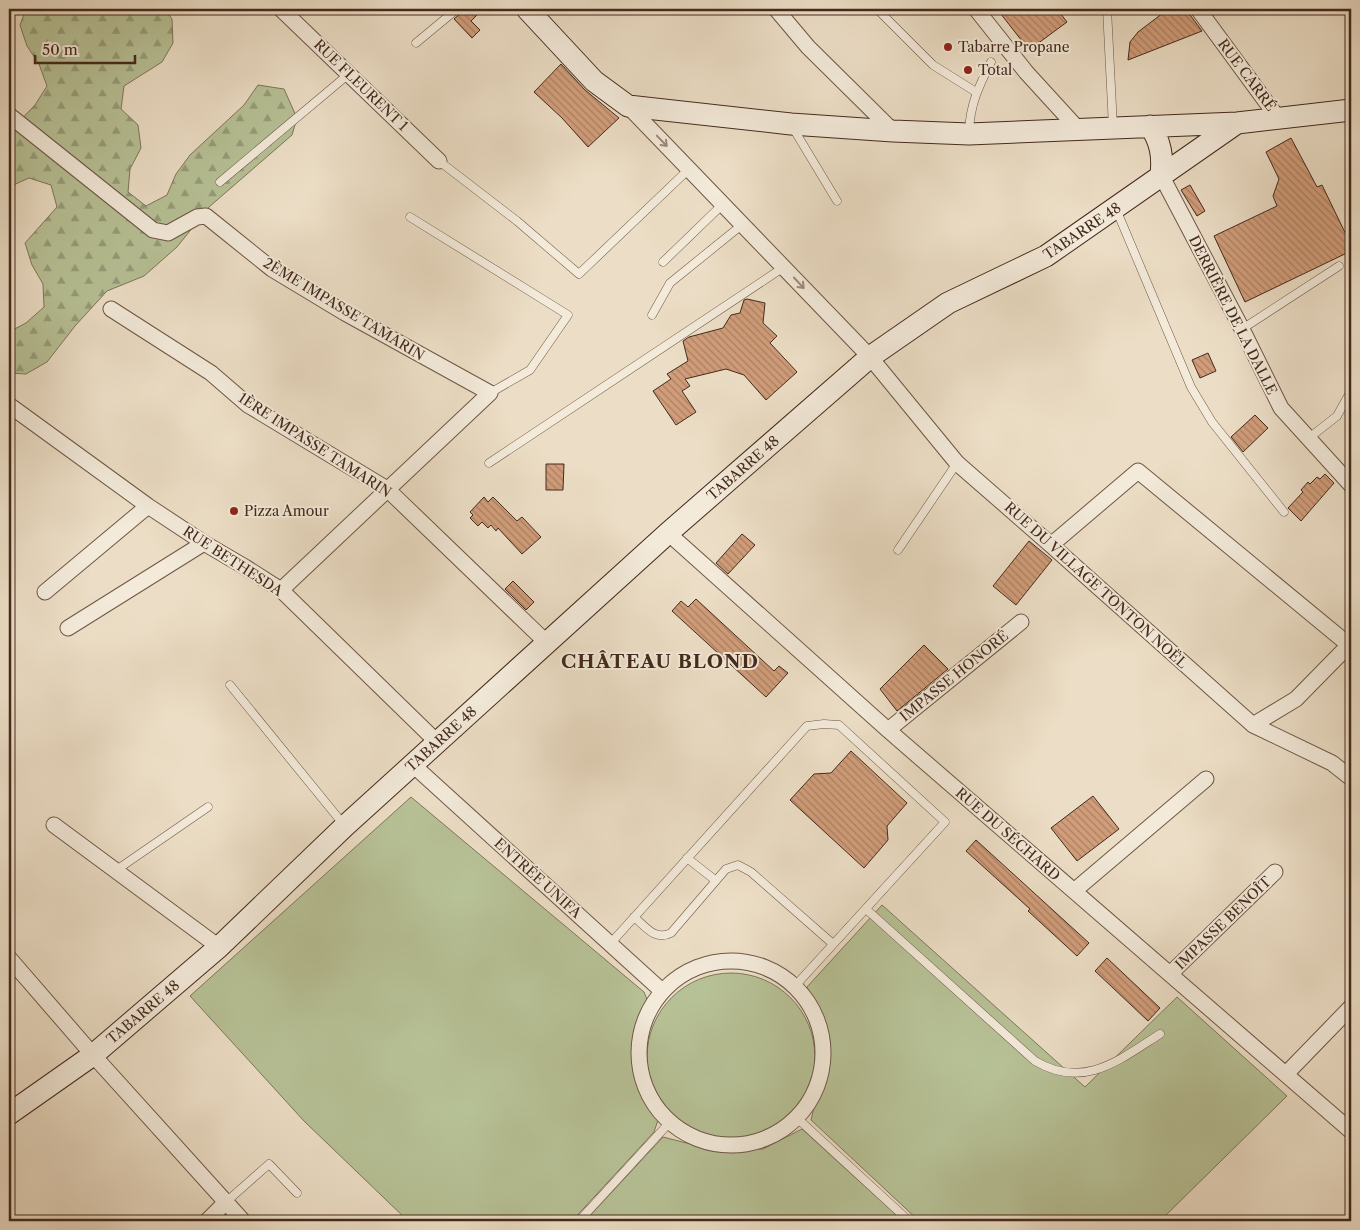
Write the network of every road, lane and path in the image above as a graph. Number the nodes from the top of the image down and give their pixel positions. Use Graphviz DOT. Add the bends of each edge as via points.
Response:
graph roads {
  1 [pos="281,9"];
  2 [pos="457,9"];
  3 [pos="527,9"];
  4 [pos="776,9"];
  5 [pos="877,9"];
  6 [pos="976,9"];
  7 [pos="1107,9"];
  8 [pos="1198,9"];
  9 [pos="416,43"];
  10 [pos="991,62"];
  11 [pos="350,73"];
  12 [pos="976,92"];
  13 [pos="628,106"];
  14 [pos="1351,110"];
  15 [pos="9,116"];
  16 [pos="1278,118"];
  17 [pos="1237,123"];
  18 [pos="791,124"];
  19 [pos="1150,126"];
  20 [pos="1113,129"];
  21 [pos="1079,130"];
  22 [pos="893,131"];
  23 [pos="969,134"];
  24 [pos="439,161"];
  25 [pos="689,170"];
  26 [pos="1160,175"];
  27 [pos="220,182"];
  28 [pos="837,201"];
  29 [pos="723,204"];
  30 [pos="1116,209"];
  31 [pos="410,217"];
  32 [pos="743,224"];
  33 [pos="663,262"];
  34 [pos="1339,266"];
  35 [pos="784,267"];
  36 [pos="111,309"];
  37 [pos="652,315"];
  38 [pos="1242,329"];
  39 [pos="870,357"];
  40 [pos="1351,391"];
  41 [pos="490,393"];
  42 [pos="9,405"];
  43 [pos="1309,438"];
  44 [pos="490,463"];
  45 [pos="957,463"];
  46 [pos="1351,485"];
  47 [pos="387,489"];
  48 [pos="148,506"];
  49 [pos="1284,512"];
  50 [pos="668,533"];
  51 [pos="204,543"];
  52 [pos="1051,545"];
  53 [pos="898,550"];
  54 [pos="281,590"];
  55 [pos="45,592"];
  56 [pos="1021,622"];
  57 [pos="68,628"];
  58 [pos="547,642"];
  59 [pos="230,685"];
  60 [pos="1253,726"];
  61 [pos="888,730"];
  62 [pos="437,742"];
  63 [pos="413,765"];
  64 [pos="1351,778"];
  65 [pos="1206,779"];
  66 [pos="208,807"];
  67 [pos="54,825"];
  68 [pos="344,826"];
  69 [pos="687,858"];
  70 [pos="115,871"];
  71 [pos="1275,872"];
  72 [pos="715,880"];
  73 [pos="1074,891"];
  74 [pos="866,909"];
  75 [pos="634,917"];
  76 [pos="610,944"];
  77 [pos="834,944"];
  78 [pos="219,947"];
  79 [pos="9,958"];
  80 [pos="1170,974"];
  81 [pos="795,986"];
  82 [pos="662,991"];
  83 [pos="1351,1007"];
  84 [pos="1160,1034"];
  85 [pos="93,1055"];
  86 [pos="1286,1074"];
  87 [pos="9,1114"];
  88 [pos="797,1118"];
  89 [pos="670,1122"];
  90 [pos="1351,1131"];
  91 [pos="297,1193"];
  92 [pos="226,1202"];
  93 [pos="207,1221"];
  94 [pos="245,1221"];
  95 [pos="579,1221"];
  96 [pos="909,1221"];
  1 -- 11 [label="street, RUE FLEURENT 1"];
  2 -- 9 [label="lane"];
  3 -- 13 [label="street" via="594,81"];
  4 -- 22 [label="street" via="808,48"];
  5 -- 12 [label="lane" via="933,65"];
  6 -- 21 [label="street" via="1026,72"];
  7 -- 20 [label="lane"];
  8 -- 16 [label="street, RUE CARRÉ"];
  10 -- 12 [label="lane"];
  11 -- 24 [label="street, RUE FLEURENT 1"];
  11 -- 27 [label="lane"];
  12 -- 23 [label="lane"];
  13 -- 18 [label="street"];
  13 -- 25 [label="street, one-way"];
  14 -- 16 [label="street"];
  15 -- 41 [label="street, 2ÈME IMPASSE TAMARIN" via="153,230 168,233 197,217 206,216 272,269"];
  16 -- 17 [label="street"];
  17 -- 19 [label="street"];
  17 -- 26 [label="street, TABARRE 48"];
  18 -- 22 [label="street"];
  18 -- 28 [label="lane"];
  19 -- 20 [label="street"];
  19 -- 26 [label="street, DERRIÈRE DE LA DALLE" via="1160,147"];
  20 -- 21 [label="street"];
  21 -- 23 [label="street"];
  22 -- 23 [label="street"];
  24 -- 25 [label="lane" via="579,274"];
  25 -- 29 [label="street"];
  26 -- 30 [label="street, TABARRE 48"];
  26 -- 38 [label="street, DERRIÈRE DE LA DALLE"];
  29 -- 32 [label="street"];
  29 -- 33 [label="lane"];
  30 -- 39 [label="street, TABARRE 48" via="1046,256 948,303"];
  30 -- 49 [label="lane" via="1191,387 1212,422"];
  31 -- 41 [label="lane" via="568,315 530,370"];
  32 -- 35 [label="street"];
  32 -- 37 [label="lane" via="670,283"];
  34 -- 38 [label="lane"];
  35 -- 39 [label="street, one-way"];
  35 -- 44 [label="lane"];
  36 -- 47 [label="street, 1ÈRE IMPASSE TAMARIN" via="211,373 248,405"];
  38 -- 43 [label="street, DERRIÈRE DE LA DALLE" via="1281,408"];
  39 -- 45 [label="street, RUE DU VILLAGE TONTON NOËL"];
  39 -- 50 [label="street, TABARRE 48"];
  40 -- 43 [label="lane" via="1336,416"];
  41 -- 47 [label="street"];
  42 -- 48 [label="street, RUE BETHESDA"];
  43 -- 46 [label="street, DERRIÈRE DE LA DALLE"];
  45 -- 52 [label="street, RUE DU VILLAGE TONTON NOËL"];
  45 -- 53 [label="lane"];
  47 -- 54 [label="street"];
  47 -- 58 [label="street, 1ÈRE IMPASSE TAMARIN"];
  48 -- 51 [label="street, RUE BETHESDA"];
  48 -- 55 [label="street"];
  50 -- 58 [label="street, TABARRE 48"];
  50 -- 61 [label="street, RUE DU SÉCHARD"];
  51 -- 54 [label="street, RUE BETHESDA"];
  51 -- 57 [label="street"];
  52 -- 60 [label="street, RUE DU VILLAGE TONTON NOËL"];
  52 -- 60 [label="street" via="1138,471 1350,645 1296,699"];
  54 -- 62 [label="street, RUE BETHESDA"];
  56 -- 61 [label="street, IMPASSE HONORÉ"];
  58 -- 62 [label="street, TABARRE 48"];
  59 -- 68 [label="lane"];
  60 -- 64 [label="street, RUE DU VILLAGE TONTON NOËL" via="1332,763"];
  61 -- 73 [label="street, RUE DU SÉCHARD"];
  62 -- 63 [label="street, TABARRE 48"];
  63 -- 68 [label="street, TABARRE 48"];
  63 -- 76 [label="street, ENTRÉE UNIFA"];
  65 -- 73 [label="street"];
  66 -- 70 [label="lane"];
  67 -- 70 [label="street"];
  68 -- 78 [label="street, TABARRE 48"];
  69 -- 72 [label="lane"];
  69 -- 74 [label="lane" via="807,726 839,725 945,822"];
  69 -- 75 [label="lane"];
  70 -- 78 [label="street"];
  71 -- 80 [label="street, IMPASSE BENOÎT"];
  72 -- 75 [label="lane" via="665,936 655,935"];
  72 -- 77 [label="lane" via="731,866 745,868"];
  73 -- 80 [label="street, RUE DU SÉCHARD"];
  74 -- 77 [label="lane"];
  74 -- 84 [label="lane" via="1035,1061 1046,1067 1058,1071 1101,1069"];
  75 -- 76 [label="lane"];
  76 -- 82 [label="street, ENTRÉE UNIFA"];
  77 -- 81 [label="lane"];
  78 -- 85 [label="street, TABARRE 48"];
  79 -- 85 [label="street"];
  80 -- 86 [label="street, RUE DU SÉCHARD"];
  81 -- 82 [label="street" via="771,970 742,962 713,963 685,973"];
  81 -- 88 [label="street" via="813,1010 822,1037 823,1066 814,1094"];
  82 -- 89 [label="street" via="646,1016 639,1044 640,1073 651,1100"];
  83 -- 86 [label="street"];
  85 -- 87 [label="street, TABARRE 48"];
  85 -- 92 [label="street"];
  86 -- 90 [label="street, RUE DU SÉCHARD"];
  88 -- 89 [label="street" via="774,1134 748,1144 720,1144 693,1137"];
  88 -- 96 [label="lane"];
  89 -- 95 [label="lane"];
  91 -- 92 [label="lane" via="269,1164"];
  92 -- 93 [label="street"];
  92 -- 94 [label="street"];
}
